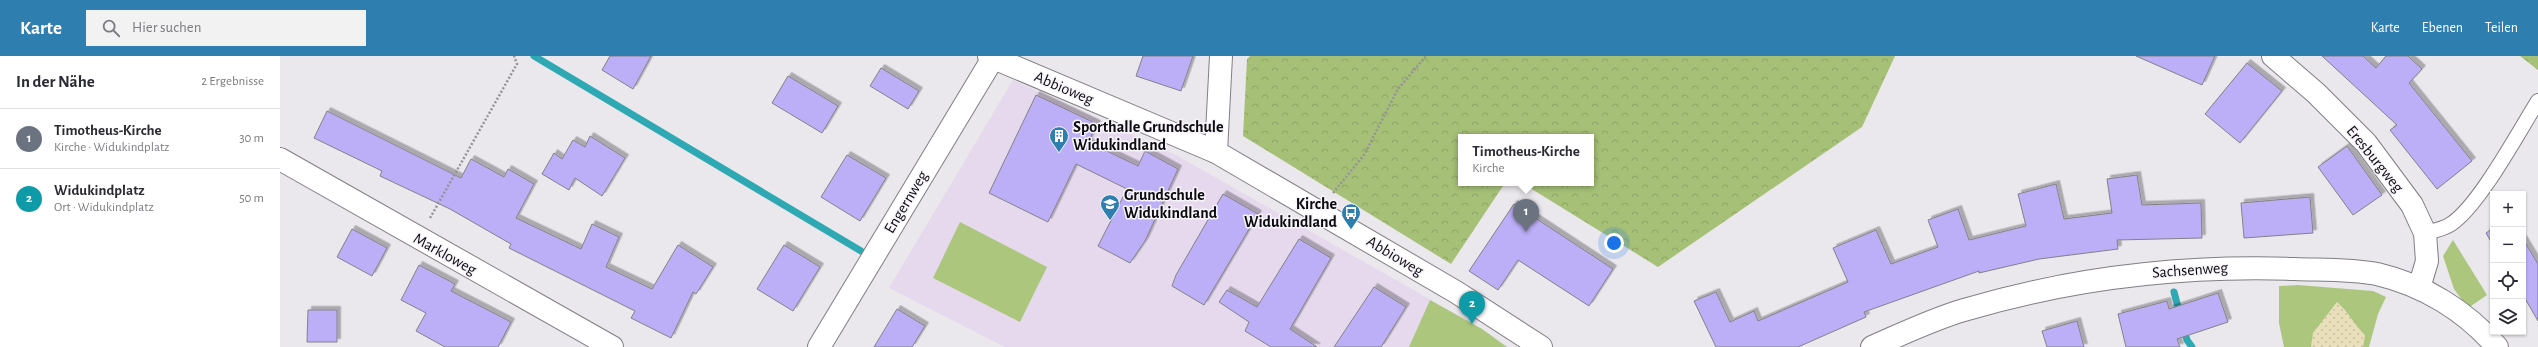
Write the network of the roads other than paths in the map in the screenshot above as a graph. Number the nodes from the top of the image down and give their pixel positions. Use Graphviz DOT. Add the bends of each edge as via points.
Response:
graph roads {
  1 [pos="1221,56"];
  2 [pos="2272,56"];
  3 [pos="991,57"];
  4 [pos="2538,101"];
  5 [pos="1216,152"];
  6 [pos="280,159"];
  7 [pos="2425,233"];
  8 [pos="2419,288"];
  9 [pos="1916,339"];
  10 [pos="612,347"];
  11 [pos="819,347"];
  12 [pos="1541,347"];
  13 [pos="1872,347"];
  14 [pos="2497,347"];
  1 -- 5 [label="street"];
  2 -- 7 [label="street, Eresburgweg" via="2316,93 2366,143 2412,205"];
  3 -- 5 [label="street, Abbioweg"];
  3 -- 11 [label="street, Engernweg"];
  4 -- 7 [label="lane" via="2481,192 2450,226"];
  5 -- 12 [label="street, Abbioweg" via="1456,292"];
  6 -- 10 [label="street, Markloweg"];
  7 -- 8 [label="street, Eresburgweg" via="2427,261"];
  8 -- 9 [label="street, Sachsenweg" via="2377,274 2334,271 2235,267 2129,274 2032,292 1963,310"];
  8 -- 14 [label="street, Sachsenweg" via="2454,307 2486,334"];
  9 -- 13 [label="street, Sachsenweg"];
}
